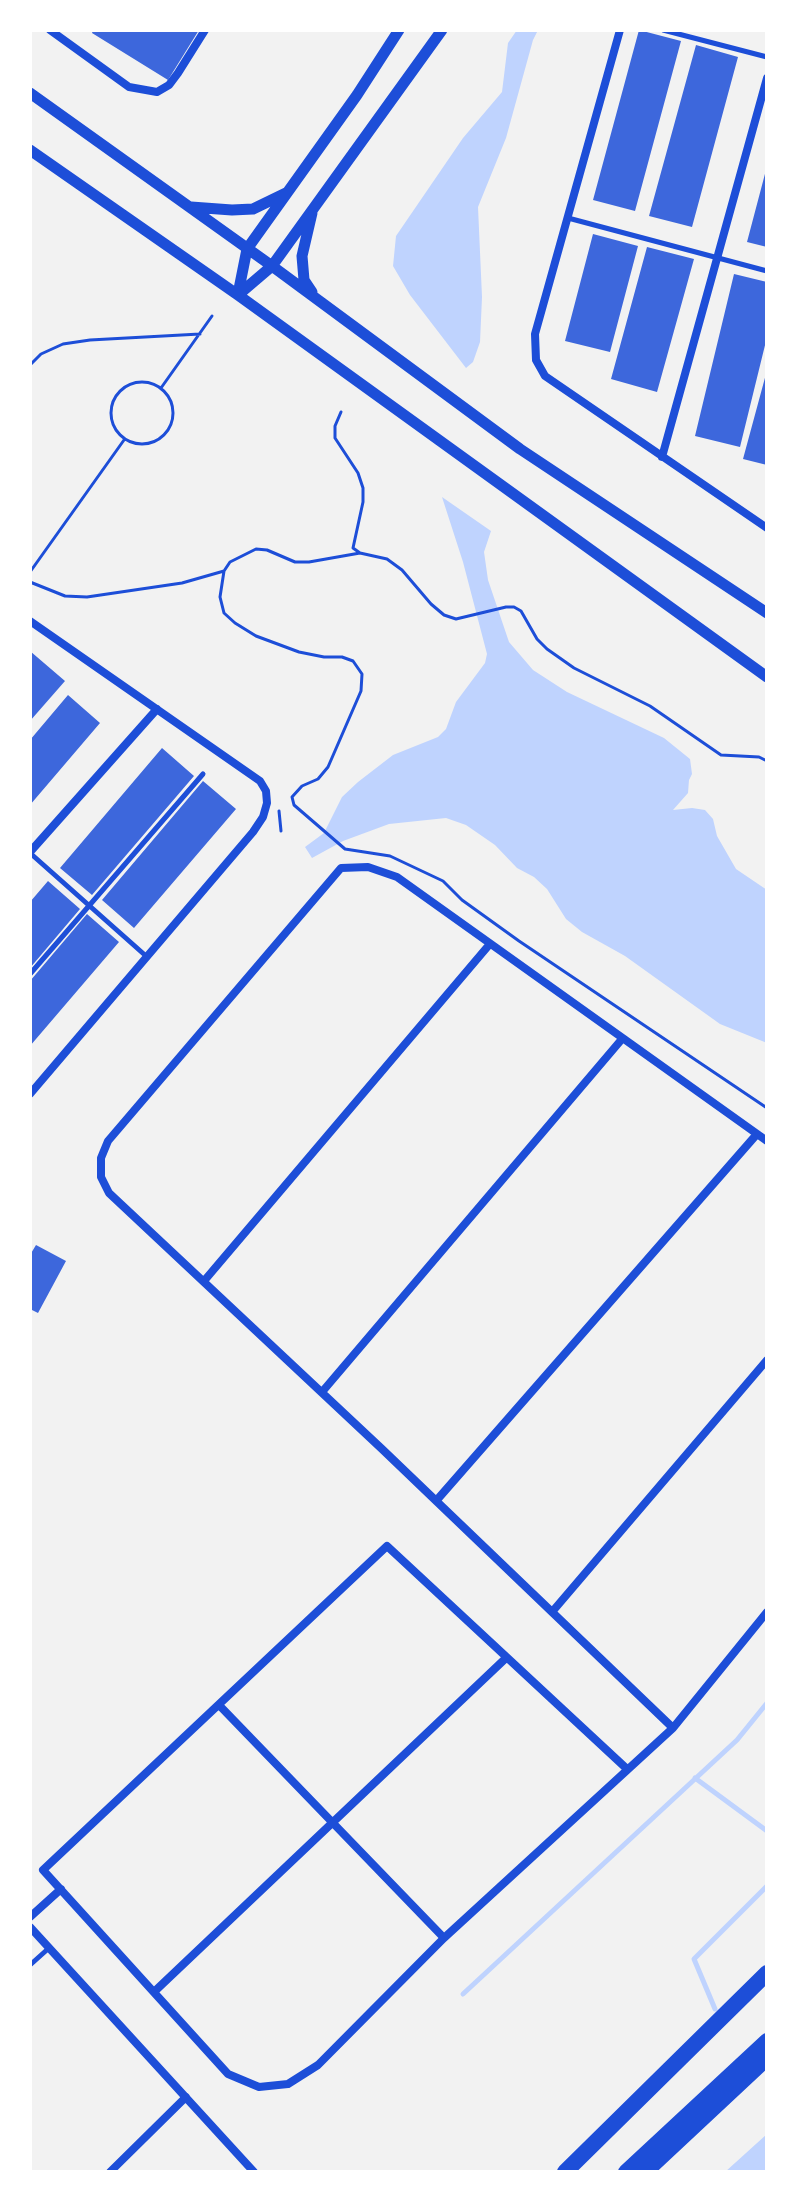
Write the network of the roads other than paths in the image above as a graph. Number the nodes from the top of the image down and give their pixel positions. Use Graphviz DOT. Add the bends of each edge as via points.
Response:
graph roads {
  1 [pos="50,30"];
  2 [pos="205,30"];
  3 [pos="399,30"];
  4 [pos="442,30"];
  5 [pos="620,30"];
  6 [pos="663,30"];
  7 [pos="767,57"];
  8 [pos="767,78"];
  9 [pos="30,93"];
  10 [pos="30,150"];
  11 [pos="288,192"];
  12 [pos="190,207"];
  13 [pos="313,208"];
  14 [pos="568,218"];
  15 [pos="247,249"];
  16 [pos="716,257"];
  17 [pos="272,266"];
  18 [pos="767,271"];
  19 [pos="238,295"];
  20 [pos="317,299"];
  21 [pos="662,457"];
  22 [pos="767,528"];
  23 [pos="767,613"];
  24 [pos="30,621"];
  25 [pos="767,677"];
  26 [pos="157,709"];
  27 [pos="203,774"];
  28 [pos="30,853"];
  29 [pos="89,906"];
  30 [pos="489,945"];
  31 [pos="147,957"];
  32 [pos="30,974"];
  33 [pos="622,1039"];
  34 [pos="30,1094"];
  35 [pos="757,1134"];
  36 [pos="767,1141"];
  37 [pos="204,1281"];
  38 [pos="767,1360"];
  39 [pos="322,1392"];
  40 [pos="436,1501"];
  41 [pos="552,1612"];
  42 [pos="767,1612"];
  43 [pos="506,1658"];
  44 [pos="219,1705"];
  45 [pos="673,1728"];
  46 [pos="627,1769"];
  47 [pos="332,1822"];
  48 [pos="61,1889"];
  49 [pos="30,1917"];
  50 [pos="30,1927"];
  51 [pos="444,1938"];
  52 [pos="49,1948"];
  53 [pos="30,1965"];
  54 [pos="767,1973"];
  55 [pos="155,1991"];
  56 [pos="767,2041"];
  57 [pos="767,2058"];
  58 [pos="186,2097"];
  59 [pos="110,2172"];
  60 [pos="254,2172"];
  61 [pos="565,2172"];
  62 [pos="626,2172"];
  63 [pos="645,2172"];
  1 -- 2 [label="street" via="129,87 157,92 169,85"];
  3 -- 11 [label="street"];
  4 -- 13 [label="street"];
  5 -- 14 [label="street"];
  6 -- 7 [label="lane"];
  8 -- 16 [label="street"];
  9 -- 12 [label="street"];
  10 -- 19 [label="street"];
  11 -- 12 [label="street" via="253,209"];
  11 -- 15 [label="street"];
  12 -- 15 [label="street"];
  13 -- 17 [label="street"];
  13 -- 20 [label="street" via="302,256 304,280"];
  14 -- 16 [label="lane"];
  14 -- 21 [label="street" via="535,334 536,360 545,376"];
  15 -- 17 [label="street"];
  15 -- 19 [label="street"];
  16 -- 18 [label="lane"];
  16 -- 21 [label="street"];
  17 -- 19 [label="street"];
  17 -- 20 [label="street"];
  19 -- 25 [label="street"];
  20 -- 23 [label="street" via="520,449"];
  21 -- 22 [label="street"];
  24 -- 26 [label="street"];
  26 -- 28 [label="street"];
  26 -- 31 [label="street" via="260,781 267,803 253,832"];
  27 -- 29 [label="lane"];
  28 -- 29 [label="lane"];
  29 -- 31 [label="lane"];
  29 -- 32 [label="lane"];
  30 -- 33 [label="street"];
  30 -- 37 [label="street"];
  30 -- 37 [label="street" via="397,877 368,867 341,868 108,1141 101,1177 109,1193"];
  31 -- 34 [label="street"];
  33 -- 35 [label="street"];
  33 -- 39 [label="street"];
  35 -- 36 [label="street"];
  35 -- 40 [label="street"];
  37 -- 39 [label="street"];
  38 -- 41 [label="street"];
  39 -- 40 [label="street"];
  40 -- 41 [label="street"];
  41 -- 45 [label="street"];
  42 -- 45 [label="street"];
  43 -- 44 [label="street" via="387,1546"];
  43 -- 46 [label="street"];
  43 -- 47 [label="street"];
  44 -- 47 [label="street"];
  44 -- 48 [label="street" via="43,1870"];
  45 -- 46 [label="street"];
  46 -- 51 [label="street"];
  47 -- 51 [label="street"];
  47 -- 55 [label="street"];
  48 -- 49 [label="street"];
  48 -- 55 [label="street"];
  50 -- 52 [label="street"];
  51 -- 55 [label="street" via="318,2065 288,2084 259,2087 228,2074"];
  52 -- 53 [label="lane"];
  52 -- 58 [label="street"];
  54 -- 61 [label="highway"];
  56 -- 62 [label="highway"];
  57 -- 63 [label="highway"];
  58 -- 59 [label="street"];
  58 -- 60 [label="street"];
}
